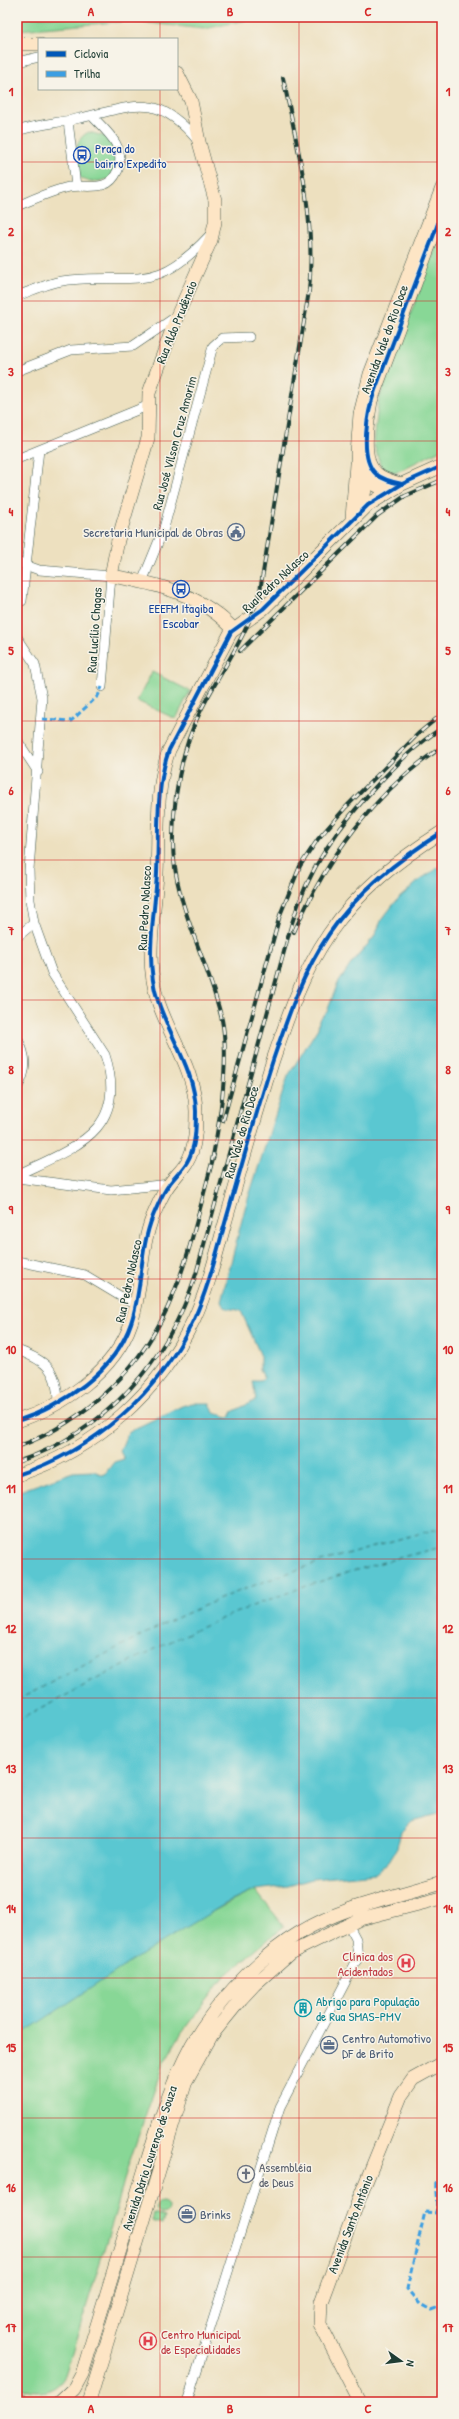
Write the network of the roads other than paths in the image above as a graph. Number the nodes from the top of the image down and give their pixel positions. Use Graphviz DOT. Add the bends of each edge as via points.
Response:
graph roads {
  1 [pos="17,44"];
  2 [pos="38,44"];
  3 [pos="38,57"];
  4 [pos="17,62"];
  5 [pos="178,75"];
  6 [pos="92,116"];
  7 [pos="68,121"];
  8 [pos="17,130"];
  9 [pos="199,142"];
  10 [pos="76,186"];
  11 [pos="442,188"];
  12 [pos="17,206"];
  13 [pos="442,213"];
  14 [pos="214,231"];
  15 [pos="17,296"];
  16 [pos="177,316"];
  17 [pos="249,337"];
  18 [pos="17,371"];
  19 [pos="147,406"];
  20 [pos="39,450"];
  21 [pos="357,454"];
  22 [pos="17,459"];
  23 [pos="370,464"];
  24 [pos="442,466"];
  25 [pos="366,481"];
  26 [pos="402,484"];
  27 [pos="388,491"];
  28 [pos="357,515"];
  29 [pos="17,562"];
  30 [pos="26,566"];
  31 [pos="111,576"];
  32 [pos="142,582"];
  33 [pos="22,601"];
  34 [pos="234,630"];
  35 [pos="17,637"];
  36 [pos="102,687"];
  37 [pos="17,740"];
  38 [pos="38,772"];
  39 [pos="442,832"];
  40 [pos="34,923"];
  41 [pos="17,937"];
  42 [pos="17,1038"];
  43 [pos="17,1088"];
  44 [pos="17,1176"];
  45 [pos="170,1184"];
  46 [pos="17,1261"];
  47 [pos="135,1304"];
  48 [pos="17,1350"];
  49 [pos="58,1402"];
  50 [pos="17,1421"];
  51 [pos="17,1475"];
  52 [pos="442,1882"];
  53 [pos="411,1891"];
  54 [pos="442,1898"];
  55 [pos="414,1905"];
  56 [pos="348,1924"];
  57 [pos="442,2062"];
  58 [pos="181,2079"];
  59 [pos="133,2206"];
  60 [pos="148,2211"];
  61 [pos="17,2400"];
  62 [pos="26,2402"];
  63 [pos="60,2402"];
  64 [pos="89,2402"];
  65 [pos="187,2402"];
  66 [pos="360,2402"];
  1 -- 2 [label="street"];
  3 -- 4 [label="street"];
  5 -- 9 [label="street, Rua Aldo Prudêncio" via="191,101"];
  6 -- 7 [label="street"];
  6 -- 9 [label="street" via="137,106 157,107 185,125"];
  6 -- 10 [label="street" via="116,143 120,164 110,183"];
  7 -- 8 [label="street"];
  7 -- 10 [label="street"];
  9 -- 14 [label="street, Rua Aldo Prudêncio" via="215,200"];
  10 -- 12 [label="street" via="48,193"];
  11 -- 21 [label="street, Avenida Vale do Rio Doce" via="366,388 360,414"];
  13 -- 23 [label="street, Avenida Vale do Rio Doce" via="371,401 366,443"];
  14 -- 15 [label="street" via="182,263 156,276 143,279 61,281"];
  14 -- 16 [label="street, Rua Aldo Prudêncio"];
  16 -- 18 [label="street" via="133,346 71,350"];
  16 -- 19 [label="street, Rua Aldo Prudêncio" via="149,393"];
  17 -- 32 [label="street, Rua José Vilson Cruz Amorim" via="222,338 213,346 164,528"];
  19 -- 20 [label="street"];
  19 -- 31 [label="street, Rua Aldo Prudêncio" via="148,438 118,540"];
  20 -- 22 [label="street"];
  20 -- 30 [label="street"];
  21 -- 25 [label="street, Avenida Vale do Rio Doce" via="358,466"];
  21 -- 28 [label="street"];
  23 -- 25 [label="street"];
  23 -- 26 [label="street" via="381,477"];
  24 -- 26 [label="street"];
  25 -- 27 [label="street"];
  25 -- 28 [label="street"];
  26 -- 27 [label="street, Rua Pedro Nolasco"];
  27 -- 28 [label="street, Rua Pedro Nolasco"];
  28 -- 34 [label="street, Rua Pedro Nolasco" via="263,609"];
  29 -- 30 [label="street"];
  30 -- 31 [label="street" via="49,572"];
  30 -- 33 [label="street"];
  31 -- 32 [label="street"];
  31 -- 36 [label="street, Rua Lucílio Chagas"];
  32 -- 34 [label="street" via="175,591 201,604 221,616"];
  34 -- 45 [label="street, Rua Pedro Nolasco" via="169,750 162,773 156,813 157,871 151,940 152,971 157,1000 191,1078 196,1109 191,1152 187,1162"];
  35 -- 38 [label="street" via="35,664 42,687"];
  37 -- 38 [label="street"];
  38 -- 40 [label="street" via="29,884"];
  39 -- 51 [label="street, Rua Vale do Rio Doce" via="402,859 361,893 327,936 306,973 283,1031 209,1278 194,1317 173,1355 143,1393 113,1423 78,1450"];
  40 -- 41 [label="street"];
  40 -- 44 [label="street" via="52,973 105,1055 110,1068 111,1092 105,1116 92,1135 80,1144"];
  42 -- 43 [label="street" via="26,1062 22,1081"];
  44 -- 45 [label="street" via="111,1190"];
  45 -- 47 [label="street, Rua Pedro Nolasco" via="148,1234"];
  46 -- 47 [label="street" via="85,1275"];
  47 -- 49 [label="street, Rua Pedro Nolasco" via="128,1330 104,1366 90,1380"];
  48 -- 49 [label="street" via="39,1358 48,1366 57,1384"];
  49 -- 50 [label="street, Rua Pedro Nolasco"];
  52 -- 53 [label="street, Avenida Dário Lourenço de Souza"];
  53 -- 55 [label="street"];
  53 -- 58 [label="street, Avenida Dário Lourenço de Souza" via="334,1915 298,1933 267,1956 245,1976 202,2029 185,2056"];
  54 -- 55 [label="street, Avenida Dário Lourenço de Souza"];
  55 -- 56 [label="street, Avenida Dário Lourenço de Souza"];
  56 -- 58 [label="street, Avenida Dário Lourenço de Souza" via="290,1953 254,1985"];
  56 -- 65 [label="street" via="356,1939 358,1958 280,2107"];
  57 -- 66 [label="street, Avenida Santo Antônio" via="413,2079 400,2096 321,2302 320,2324"];
  58 -- 59 [label="street, Avenida Dário Lourenço de Souza" via="160,2116"];
  58 -- 60 [label="street, Avenida Dário Lourenço de Souza"];
  59 -- 60 [label="street"];
  59 -- 63 [label="street, Avenida Dário Lourenço de Souza" via="82,2374 74,2389"];
  60 -- 64 [label="street, Avenida Dário Lourenço de Souza"];
  61 -- 62 [label="street"];
}
